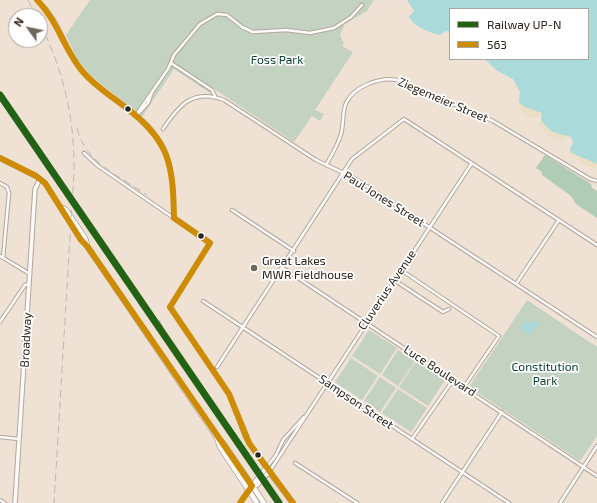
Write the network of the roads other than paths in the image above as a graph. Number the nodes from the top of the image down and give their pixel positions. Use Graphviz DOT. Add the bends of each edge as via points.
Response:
graph roads {
  1 [pos="37,0"];
  2 [pos="362,5"];
  3 [pos="171,63"];
  4 [pos="216,97"];
  5 [pos="136,115"];
  6 [pos="163,129"];
  7 [pos="84,153"];
  8 [pos="0,158"];
  9 [pos="472,163"];
  10 [pos="326,165"];
  11 [pos="345,173"];
  12 [pos="40,179"];
  13 [pos="597,181"];
  14 [pos="0,184"];
  15 [pos="232,210"];
  16 [pos="174,218"];
  17 [pos="559,220"];
  18 [pos="429,227"];
  19 [pos="597,245"];
  20 [pos="294,251"];
  21 [pos="0,256"];
  22 [pos="4,258"];
  23 [pos="282,268"];
  24 [pos="401,270"];
  25 [pos="30,274"];
  26 [pos="394,280"];
  27 [pos="29,284"];
  28 [pos="516,284"];
  29 [pos="203,301"];
  30 [pos="449,309"];
  31 [pos="1,316"];
  32 [pos="0,322"];
  33 [pos="366,322"];
  34 [pos="243,328"];
  35 [pos="597,337"];
  36 [pos="217,367"];
  37 [pos="453,380"];
  38 [pos="327,382"];
  39 [pos="464,387"];
  40 [pos="502,412"];
  41 [pos="304,417"];
  42 [pos="216,436"];
  43 [pos="0,437"];
  44 [pos="20,439"];
  45 [pos="412,439"];
  46 [pos="597,446"];
  47 [pos="295,463"];
  48 [pos="584,467"];
  49 [pos="266,468"];
  50 [pos="269,472"];
  51 [pos="463,472"];
  52 [pos="597,476"];
  53 [pos="252,486"];
  54 [pos="248,491"];
  55 [pos="0,500"];
  56 [pos="5,503"];
  57 [pos="15,503"];
  58 [pos="240,503"];
  59 [pos="257,503"];
  60 [pos="264,503"];
  61 [pos="293,503"];
  62 [pos="357,503"];
  63 [pos="442,503"];
  64 [pos="509,503"];
  65 [pos="560,503"];
  1 -- 5 [label="street" via="52,15 76,62 86,75 101,90"];
  2 -- 3 [label="street" via="351,17 334,28 310,33 286,30 254,32 242,27 227,15 217,14 200,24 174,54"];
  3 -- 4 [label="street, Paul Jones Street" via="212,90"];
  3 -- 5 [label="street"];
  4 -- 6 [label="street" via="202,96 185,102"];
  4 -- 10 [label="street, Paul Jones Street" via="227,101"];
  5 -- 16 [label="street" via="160,139 168,154 173,178"];
  7 -- 16 [label="street" via="98,166"];
  8 -- 12 [label="highway"];
  9 -- 11 [label="street" via="404,119 352,159"];
  9 -- 17 [label="street"];
  9 -- 18 [label="street, Cluverius Avenue"];
  10 -- 11 [label="street, Paul Jones Street"];
  10 -- 13 [label="street, Ziegemeier Street" via="338,144 343,128 345,106 349,98 373,82 388,79 397,80 493,121"];
  11 -- 18 [label="street, Paul Jones Street"];
  11 -- 20 [label="street"];
  12 -- 25 [label="street, Broadway" via="35,189"];
  12 -- 42 [label="highway"];
  14 -- 22 [label="street" via="7,187 9,193"];
  15 -- 20 [label="street"];
  16 -- 49 [label="street" via="210,243 170,307 229,394 245,437"];
  17 -- 19 [label="street"];
  17 -- 28 [label="street"];
  18 -- 24 [label="street, Cluverius Avenue"];
  18 -- 28 [label="street, Paul Jones Street"];
  20 -- 23 [label="street"];
  21 -- 22 [label="street"];
  22 -- 25 [label="street"];
  23 -- 33 [label="street, Luce Boulevard"];
  23 -- 34 [label="street"];
  24 -- 26 [label="street, Cluverius Avenue"];
  24 -- 39 [label="street" via="499,336"];
  25 -- 27 [label="street, Broadway"];
  26 -- 30 [label="street" via="443,312"];
  26 -- 33 [label="street, Cluverius Avenue"];
  27 -- 31 [label="street" via="25,285"];
  27 -- 44 [label="street, Broadway"];
  28 -- 35 [label="street, Paul Jones Street"];
  29 -- 34 [label="street, Sampson Street"];
  31 -- 32 [label="street"];
  33 -- 37 [label="street, Luce Boulevard"];
  33 -- 38 [label="street, Cluverius Avenue"];
  34 -- 36 [label="street"];
  34 -- 38 [label="street, Sampson Street"];
  37 -- 39 [label="street, Luce Boulevard"];
  37 -- 45 [label="street"];
  38 -- 41 [label="street, Cluverius Avenue"];
  38 -- 45 [label="street, Sampson Street"];
  39 -- 40 [label="street, Luce Boulevard"];
  40 -- 48 [label="street, Luce Boulevard"];
  40 -- 51 [label="street"];
  41 -- 49 [label="street, Cluverius Avenue" via="283,440"];
  41 -- 50 [label="street, Cluverius Avenue"];
  42 -- 53 [label="highway"];
  42 -- 54 [label="highway" via="220,447"];
  43 -- 44 [label="street"];
  44 -- 57 [label="street, Broadway"];
  45 -- 51 [label="street, Sampson Street"];
  46 -- 48 [label="street"];
  47 -- 62 [label="street"];
  48 -- 52 [label="street, Luce Boulevard"];
  48 -- 65 [label="street"];
  49 -- 50 [label="main road"];
  49 -- 53 [label="main road"];
  50 -- 53 [label="main road" via="257,485"];
  50 -- 61 [label="main road"];
  51 -- 63 [label="street"];
  51 -- 64 [label="street, Sampson Street"];
  53 -- 54 [label="main road"];
  53 -- 60 [label="highway"];
  54 -- 58 [label="street"];
  54 -- 59 [label="highway"];
  55 -- 56 [label="street"];
}
